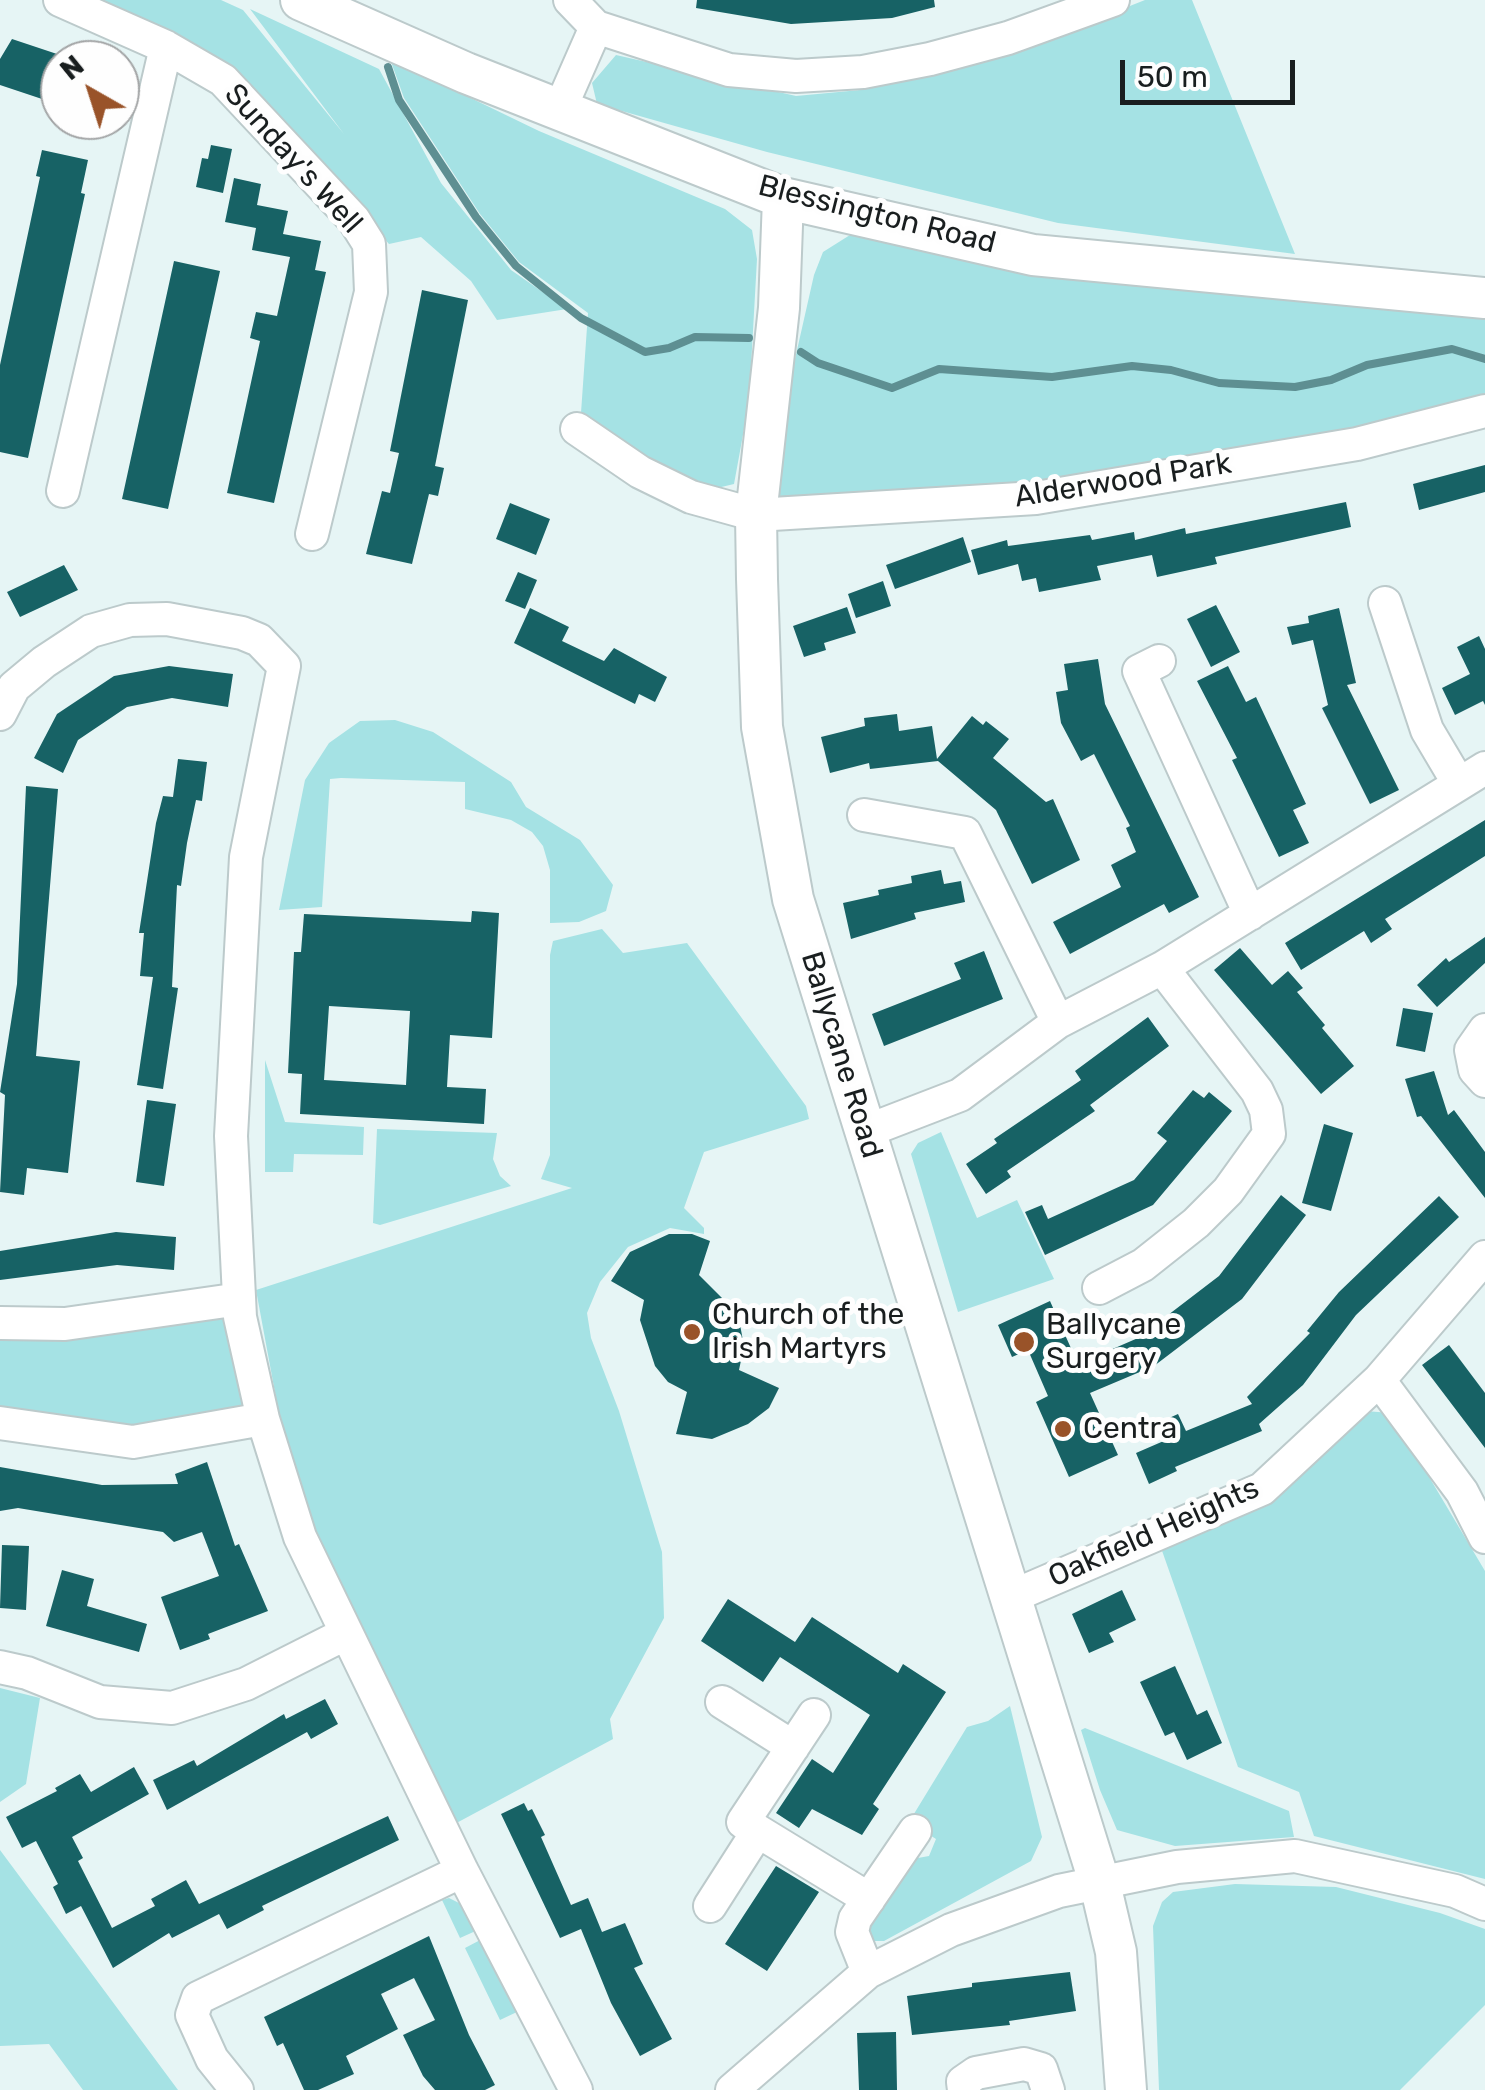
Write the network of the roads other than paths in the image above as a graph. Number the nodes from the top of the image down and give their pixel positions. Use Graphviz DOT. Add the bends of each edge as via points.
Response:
graph roads {
  1 [pos="60,0"];
  2 [pos="301,0"];
  3 [pos="570,0"];
  4 [pos="1112,0"];
  5 [pos="596,27"];
  6 [pos="166,48"];
  7 [pos="560,109"];
  8 [pos="783,198"];
  9 [pos="1485,298"];
  10 [pos="1485,411"];
  11 [pos="577,430"];
  12 [pos="63,492"];
  13 [pos="756,516"];
  14 [pos="312,534"];
  15 [pos="1385,603"];
  16 [pos="1159,661"];
  17 [pos="5,692"];
  18 [pos="1472,776"];
  19 [pos="864,815"];
  20 [pos="1250,914"];
  21 [pos="1162,968"];
  22 [pos="1058,1022"];
  23 [pos="1485,1030"];
  24 [pos="1485,1081"];
  25 [pos="864,1132"];
  26 [pos="1485,1257"];
  27 [pos="1099,1288"];
  28 [pos="239,1304"];
  29 [pos="0,1323"];
  30 [pos="1378,1380"];
  31 [pos="263,1419"];
  32 [pos="0,1424"];
  33 [pos="1485,1537"];
  34 [pos="1013,1596"];
  35 [pos="345,1634"];
  36 [pos="0,1667"];
  37 [pos="722,1702"];
  38 [pos="814,1716"];
  39 [pos="793,1747"];
  40 [pos="758,1831"];
  41 [pos="915,1831"];
  42 [pos="462,1871"];
  43 [pos="1100,1884"];
  44 [pos="868,1900"];
  45 [pos="1485,1904"];
  46 [pos="710,1906"];
  47 [pos="868,1972"];
  48 [pos="237,2090"];
  49 [pos="576,2090"];
  50 [pos="732,2090"];
  51 [pos="964,2090"];
  52 [pos="1048,2090"];
  53 [pos="1126,2090"];
  1 -- 6 [label="street, Sunday's Well"];
  2 -- 7 [label="main road, Blessington Road"];
  3 -- 5 [label="street"];
  4 -- 5 [label="street" via="930,59 796,76 729,70"];
  5 -- 7 [label="street"];
  6 -- 12 [label="street"];
  6 -- 14 [label="street, Sunday's Well" via="224,80 354,220 368,244 370,292"];
  7 -- 8 [label="main road, Blessington Road"];
  8 -- 9 [label="main road, Blessington Road" via="1034,255"];
  8 -- 13 [label="main road, Ballycane Road" via="779,308"];
  10 -- 13 [label="street, Alderwood Park" via="1357,444 1036,498"];
  11 -- 13 [label="street, Alderwood Park" via="691,497"];
  13 -- 25 [label="main road, Ballycane Road" via="762,727 793,900"];
  15 -- 18 [label="street" via="1427,730"];
  16 -- 20 [label="street" via="1139,671"];
  17 -- 28 [label="street" via="90,631 130,620 167,619 242,634 259,640 284,666 246,858 231,1136"];
  18 -- 20 [label="street"];
  19 -- 22 [label="street" via="965,833"];
  20 -- 21 [label="street"];
  21 -- 22 [label="street"];
  21 -- 27 [label="street" via="1257,1091 1269,1134 1196,1223 1143,1265"];
  22 -- 25 [label="street" via="960,1096"];
  23 -- 24 [label="street" via="1470,1050"];
  25 -- 34 [label="main road, Ballycane Road"];
  26 -- 30 [label="street, Oakfield Heights"];
  28 -- 29 [label="street" via="65,1324"];
  28 -- 31 [label="street"];
  30 -- 33 [label="street" via="1462,1492"];
  30 -- 34 [label="street, Oakfield Heights" via="1262,1489"];
  31 -- 32 [label="street" via="133,1442"];
  31 -- 35 [label="street" via="300,1537"];
  34 -- 43 [label="main road, Ballycane Road"];
  35 -- 36 [label="street" via="246,1684 172,1708 100,1702"];
  35 -- 42 [label="street"];
  37 -- 39 [label="street"];
  38 -- 39 [label="street"];
  39 -- 40 [label="street" via="743,1822"];
  40 -- 44 [label="street"];
  40 -- 46 [label="street"];
  41 -- 44 [label="street"];
  42 -- 48 [label="street" via="198,1998 192,2015 212,2059"];
  42 -- 49 [label="street"];
  43 -- 45 [label="street" via="1178,1867 1294,1856 1455,1891"];
  43 -- 47 [label="street" via="951,1930"];
  43 -- 53 [label="main road, Ballycane Road" via="1116,1952"];
  44 -- 47 [label="street" via="852,1932"];
  47 -- 50 [label="street"];
  51 -- 52 [label="street" via="963,2082 976,2073 1024,2064 1041,2069"];
}
